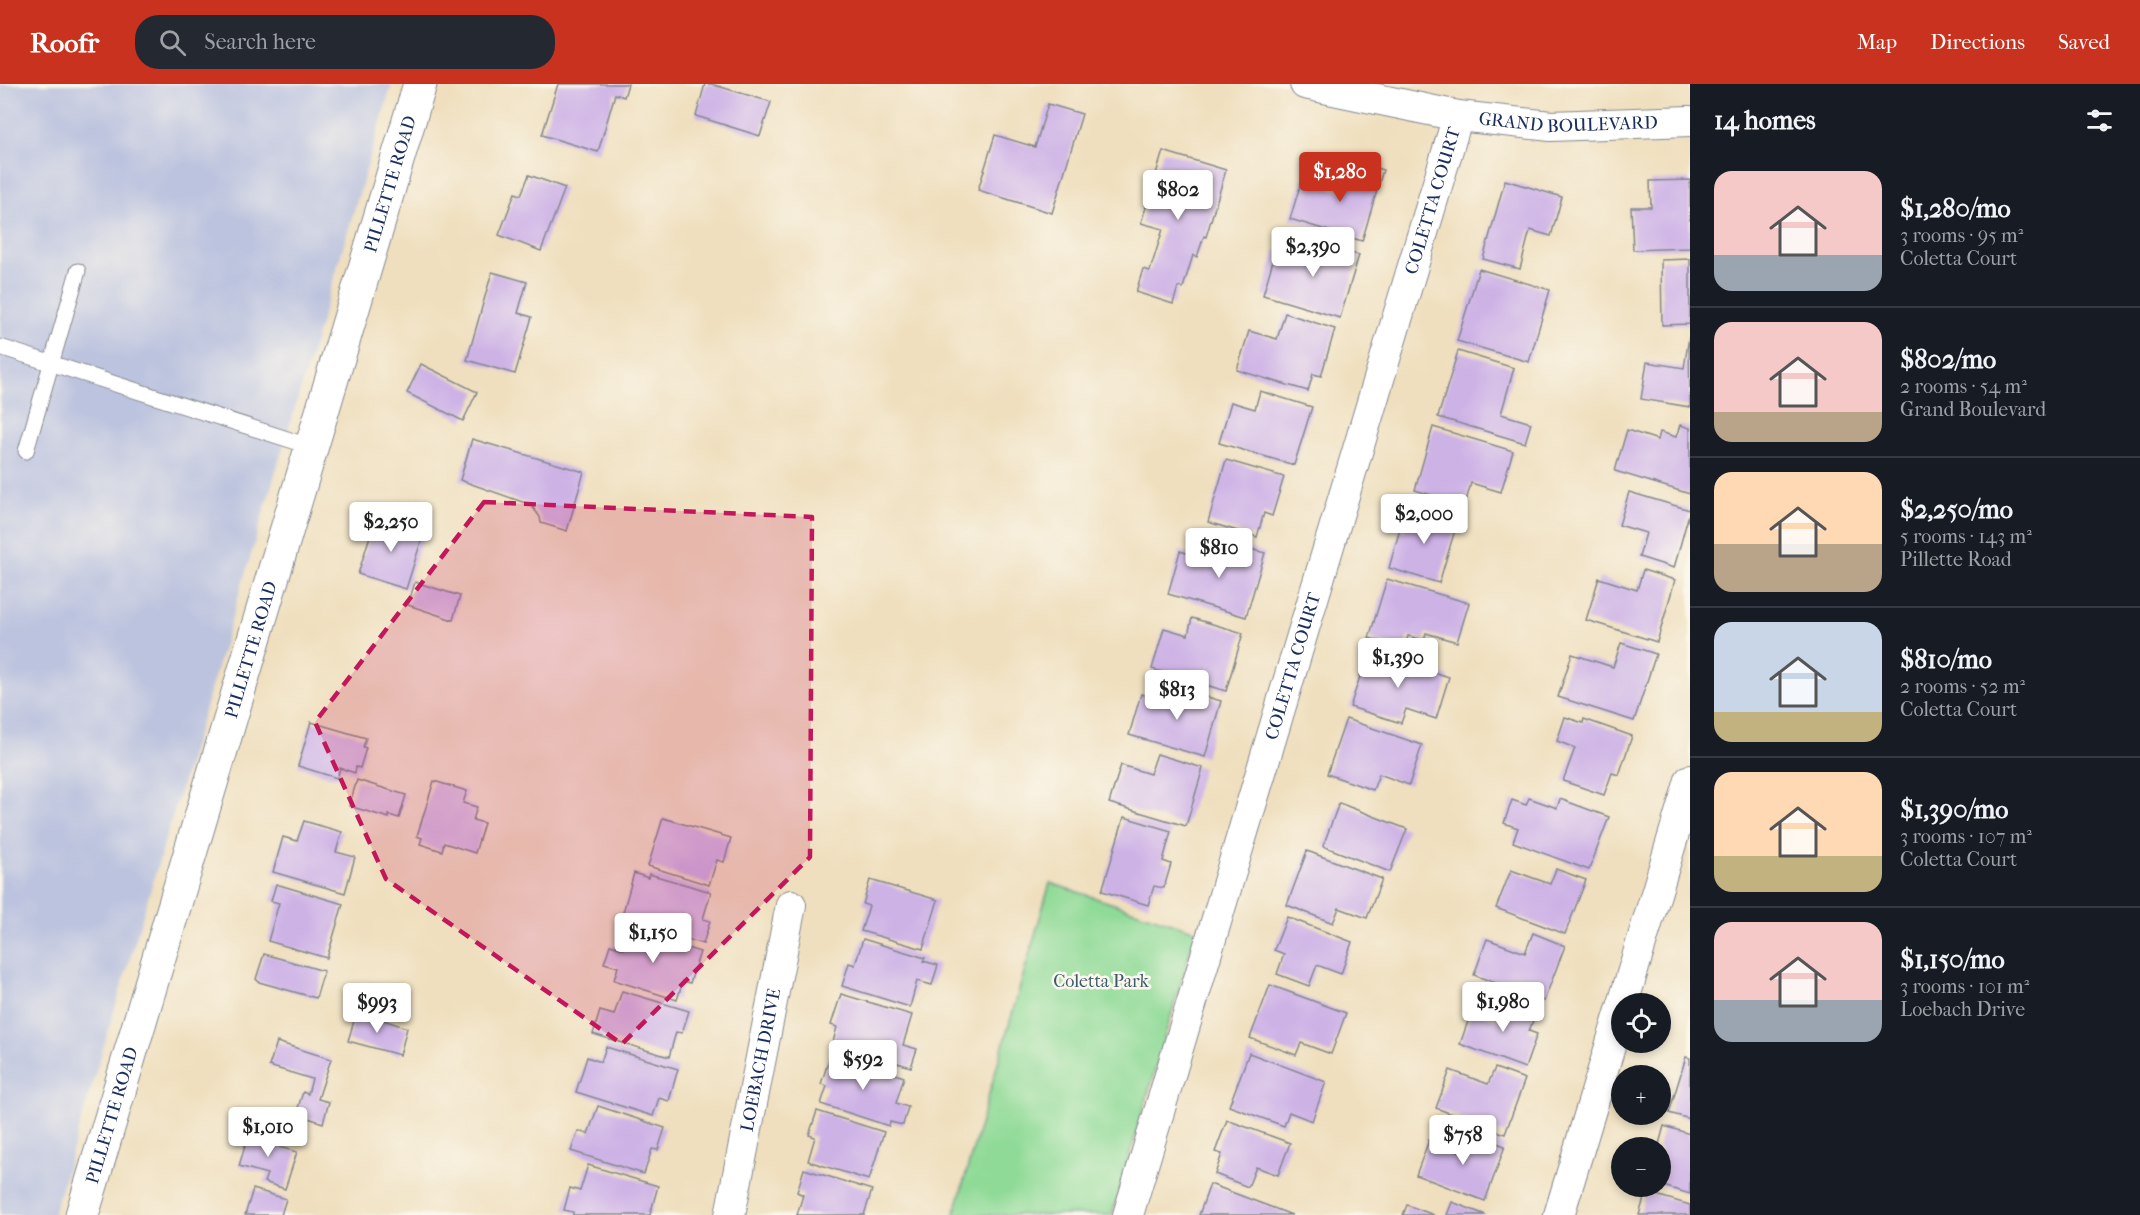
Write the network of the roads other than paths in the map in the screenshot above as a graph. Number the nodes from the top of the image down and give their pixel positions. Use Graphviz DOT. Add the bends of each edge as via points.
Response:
graph roads {
  1 [pos="420,84"];
  2 [pos="1305,84"];
  3 [pos="1458,116"];
  4 [pos="1689,119"];
  5 [pos="78,271"];
  6 [pos="0,347"];
  7 [pos="51,363"];
  8 [pos="312,447"];
  9 [pos="26,451"];
  10 [pos="1690,780"];
  11 [pos="791,905"];
  12 [pos="1626,993"];
  13 [pos="1611,1042"];
  14 [pos="82,1215"];
  15 [pos="730,1215"];
  16 [pos="1128,1215"];
  17 [pos="1559,1215"];
  1 -- 8 [label="street, PILLETTE ROAD"];
  2 -- 3 [label="street, GRAND BOULEVARD"];
  3 -- 4 [label="street, GRAND BOULEVARD" via="1551,126"];
  3 -- 16 [label="street, COLETTA COURT"];
  5 -- 7 [label="lane"];
  6 -- 7 [label="lane"];
  7 -- 8 [label="lane"];
  7 -- 9 [label="lane"];
  8 -- 14 [label="street, PILLETTE ROAD"];
  10 -- 12 [label="street"];
  11 -- 15 [label="street, LOEBACH DRIVE"];
  13 -- 17 [label="street"];
}
